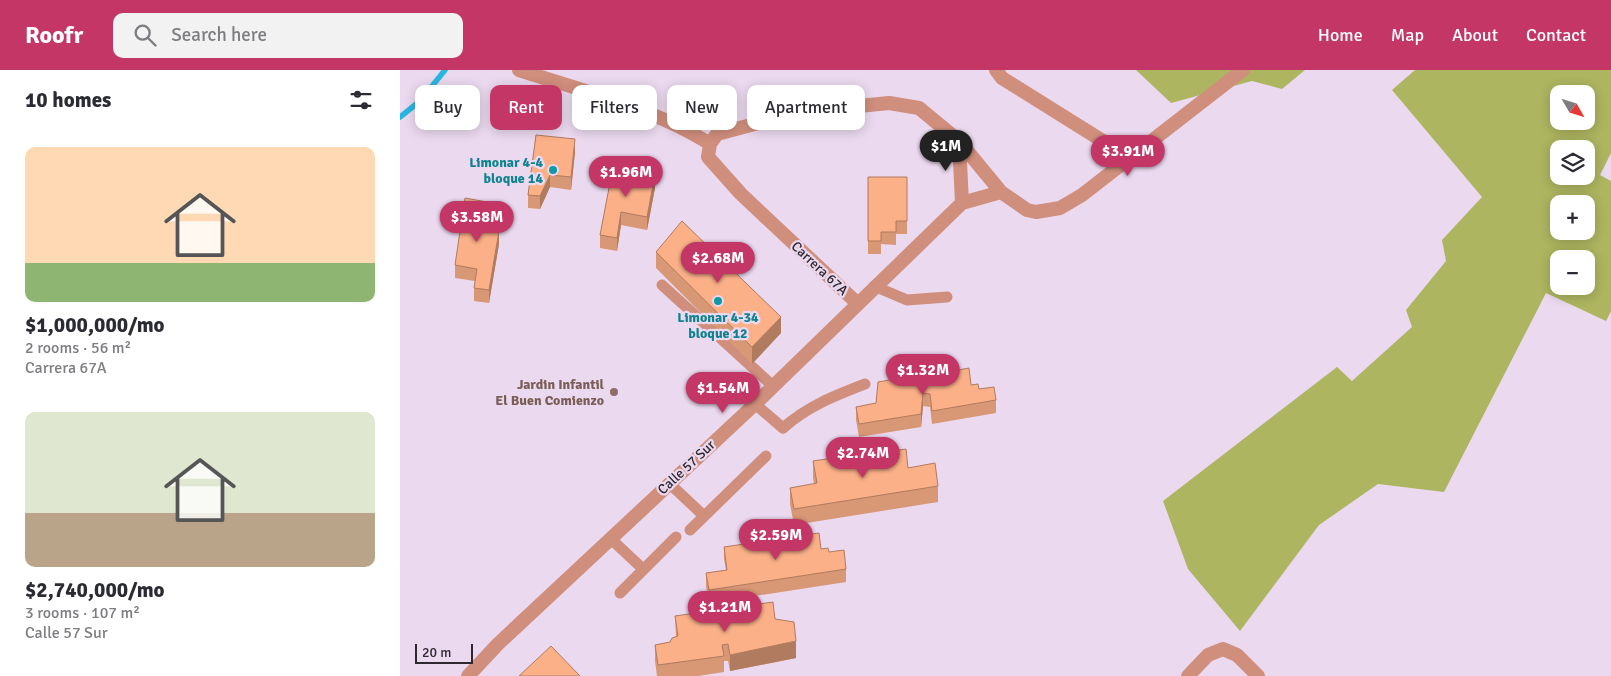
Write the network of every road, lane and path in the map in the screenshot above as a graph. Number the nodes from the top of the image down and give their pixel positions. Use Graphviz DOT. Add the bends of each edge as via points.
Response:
graph roads {
  1 [pos="519,70"];
  2 [pos="996,70"];
  3 [pos="1243,70"];
  4 [pos="959,141"];
  5 [pos="710,144"];
  6 [pos="1130,158"];
  7 [pos="1001,192"];
  8 [pos="962,203"];
  9 [pos="662,285"];
  10 [pos="874,286"];
  11 [pos="947,297"];
  12 [pos="857,303"];
  13 [pos="865,384"];
  14 [pos="773,386"];
  15 [pos="755,404"];
  16 [pos="766,456"];
  17 [pos="670,483"];
  18 [pos="704,516"];
  19 [pos="690,530"];
  20 [pos="676,537"];
  21 [pos="611,539"];
  22 [pos="643,569"];
  23 [pos="620,593"];
  24 [pos="468,676"];
  25 [pos="1188,676"];
  26 [pos="1258,676"];
  1 -- 5 [label="street" via="650,114 689,130"];
  2 -- 6 [label="street" via="1002,78"];
  3 -- 6 [label="street"];
  4 -- 5 [label="street" via="919,108 889,103 800,112 716,134"];
  4 -- 7 [label="street"];
  4 -- 8 [label="street"];
  5 -- 12 [label="street, Carrera 67A" via="708,157 741,194"];
  6 -- 7 [label="street" via="1082,195 1055,210 1027,210"];
  7 -- 8 [label="street, Calle 57 Sur"];
  8 -- 10 [label="street, Calle 57 Sur"];
  9 -- 14 [label="lane"];
  10 -- 11 [label="lane" via="907,300"];
  10 -- 12 [label="street, Calle 57 Sur"];
  12 -- 14 [label="street, Calle 57 Sur"];
  13 -- 15 [label="lane" via="821,400 783,428"];
  14 -- 15 [label="street, Calle 57 Sur"];
  15 -- 17 [label="street, Calle 57 Sur"];
  16 -- 18 [label="lane"];
  17 -- 18 [label="lane"];
  17 -- 21 [label="street, Calle 57 Sur"];
  18 -- 19 [label="lane"];
  20 -- 22 [label="lane"];
  21 -- 22 [label="lane"];
  21 -- 24 [label="street, Calle 57 Sur"];
  22 -- 23 [label="lane"];
  25 -- 26 [label="street" via="1208,655 1223,649 1237,655"];
}
